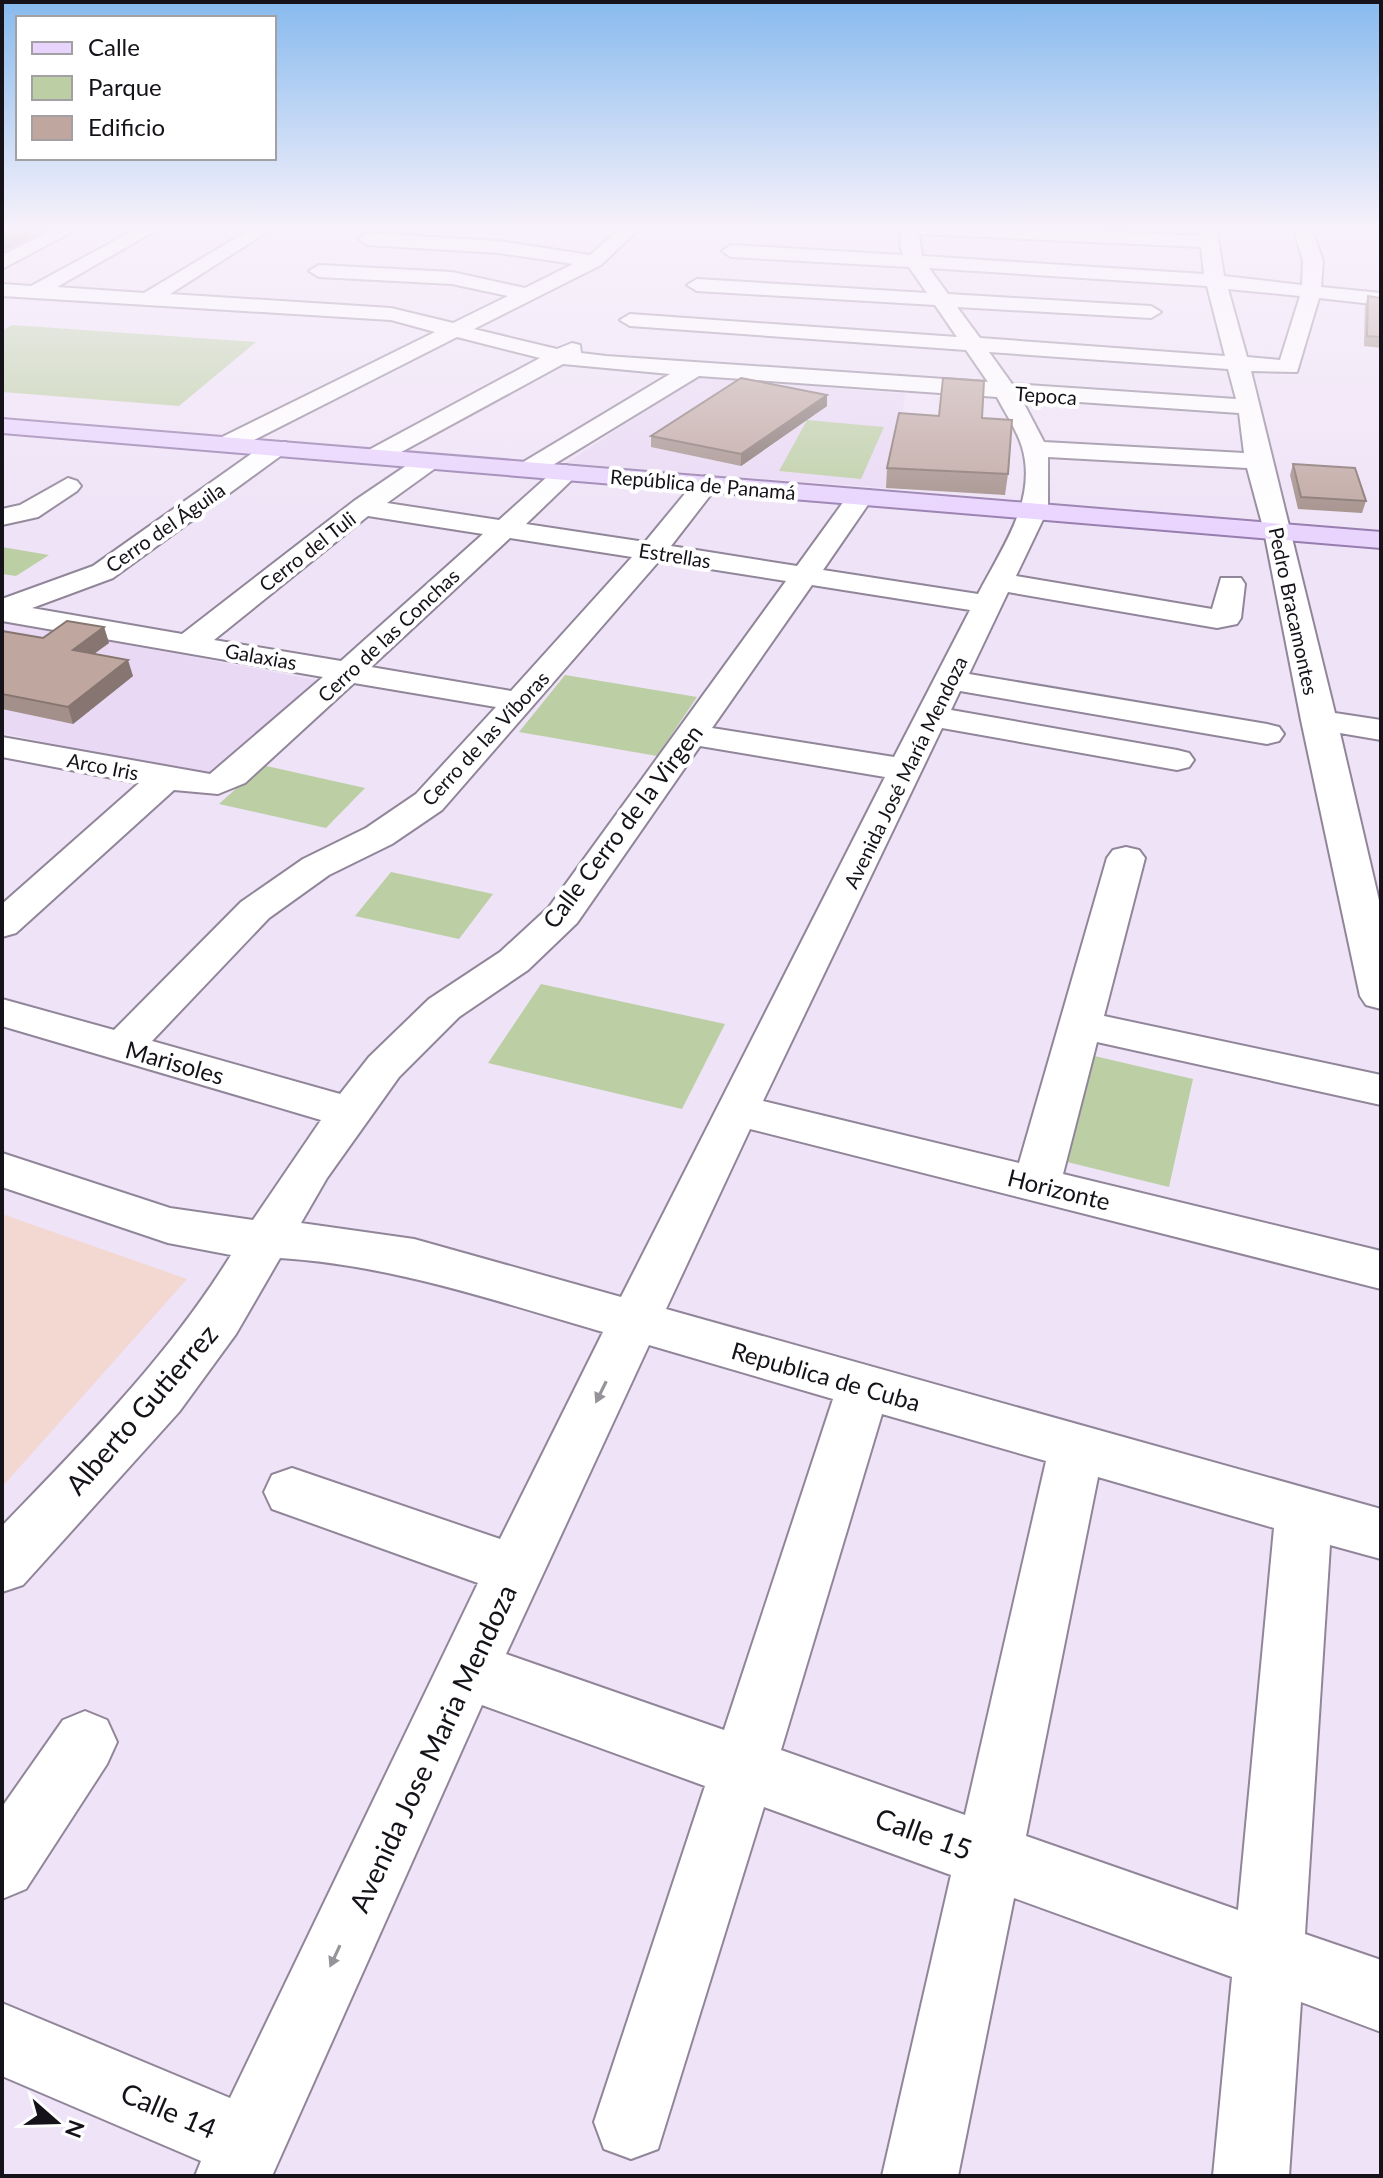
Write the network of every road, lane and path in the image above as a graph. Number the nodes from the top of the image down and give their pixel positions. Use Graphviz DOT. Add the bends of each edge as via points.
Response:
graph roads {
  1 [pos="443,329"];
  2 [pos="465,329"];
  3 [pos="708,329"];
  4 [pos="961,329"];
  5 [pos="1120,329"];
  6 [pos="1152,329"];
  7 [pos="1229,329"];
  8 [pos="1301,329"];
  9 [pos="457,333"];
  10 [pos="1153,334"];
  11 [pos="588,342"];
  12 [pos="971,343"];
  13 [pos="560,357"];
  14 [pos="1238,362"];
  15 [pos="693,370"];
  16 [pos="1006,392"];
  17 [pos="1250,407"];
  18 [pos="10,425"];
  19 [pos="229,443"];
  20 [pos="277,447"];
  21 [pos="1035,449"];
  22 [pos="374,457"];
  23 [pos="1258,461"];
  24 [pos="428,462"];
  25 [pos="529,469"];
  26 [pos="566,473"];
  27 [pos="706,484"];
  28 [pos="68,486"];
  29 [pos="861,496"];
  30 [pos="363,507"];
  31 [pos="1035,509"];
  32 [pos="2,517"];
  33 [pos="504,528"];
  34 [pos="1278,531"];
  35 [pos="1381,540"];
  36 [pos="652,552"];
  37 [pos="803,575"];
  38 [pos="1231,584"];
  39 [pos="993,593"];
  40 [pos="2,611"];
  41 [pos="189,644"];
  42 [pos="349,671"];
  43 [pos="951,680"];
  44 [pos="520,702"];
  45 [pos="934,717"];
  46 [pos="1317,720"];
  47 [pos="1381,730"];
  48 [pos="1267,734"];
  49 [pos="691,735"];
  50 [pos="2,747"];
  51 [pos="1177,760"];
  52 [pos="908,770"];
  53 [pos="166,778"];
  54 [pos="204,785"];
  55 [pos="1126,858"];
  56 [pos="2,925"];
  57 [pos="1381,996"];
  58 [pos="2,1012"];
  59 [pos="1080,1025"];
  60 [pos="122,1047"];
  61 [pos="1381,1090"];
  62 [pos="736,1110"];
  63 [pos="348,1112"];
  64 [pos="2,1170"];
  65 [pos="1037,1183"];
  66 [pos="266,1241"];
  67 [pos="1381,1270"];
  68 [pos="635,1322"];
  69 [pos="864,1387"];
  70 [pos="1076,1448"];
  71 [pos="292,1492"];
  72 [pos="1304,1513"];
  73 [pos="1381,1534"];
  74 [pos="2,1566"];
  75 [pos="515,1570"];
  76 [pos="467,1670"];
  77 [pos="85,1742"];
  78 [pos="741,1768"];
  79 [pos="991,1857"];
  80 [pos="2,1865"];
  81 [pos="1267,1955"];
  82 [pos="1381,1996"];
  83 [pos="2,2039"];
  84 [pos="631,2122"];
  85 [pos="240,2160"];
  86 [pos="920,2176"];
  87 [pos="1251,2176"];
  1 -- 9 [label="street, Tepoca"];
  2 -- 9 [label="street"];
  3 -- 12 [label="street"];
  4 -- 12 [label="street, Avenida José María Mendoza"];
  5 -- 10 [label="street"];
  6 -- 10 [label="street"];
  7 -- 14 [label="street, Pedro Bracamontes"];
  8 -- 14 [label="street" via="1292,365"];
  9 -- 13 [label="street, Tepoca"];
  9 -- 19 [label="street"];
  10 -- 12 [label="street"];
  10 -- 14 [label="street"];
  11 -- 13 [label="street"];
  12 -- 16 [label="street, Avenida José María Mendoza"];
  13 -- 15 [label="street, Tepoca"];
  13 -- 22 [label="street"];
  14 -- 17 [label="street, Pedro Bracamontes"];
  15 -- 16 [label="street, Tepoca"];
  15 -- 25 [label="street"];
  16 -- 17 [label="street, Tepoca"];
  16 -- 21 [label="street, Avenida José María Mendoza"];
  17 -- 23 [label="street, Pedro Bracamontes"];
  18 -- 19 [label="main road, República de Panamá"];
  19 -- 20 [label="main road, República de Panamá"];
  20 -- 22 [label="main road, República de Panamá"];
  20 -- 40 [label="street, Cerro del Águila" via="103,572"];
  21 -- 23 [label="street"];
  21 -- 31 [label="street, Avenida José María Mendoza"];
  22 -- 24 [label="main road, República de Panamá"];
  23 -- 34 [label="street, Pedro Bracamontes"];
  24 -- 25 [label="main road, República de Panamá"];
  24 -- 30 [label="street, Cerro del Tuli"];
  25 -- 26 [label="main road, República de Panamá"];
  26 -- 27 [label="main road, República de Panamá"];
  26 -- 33 [label="street, Cerro de las Conchas"];
  27 -- 29 [label="main road, República de Panamá"];
  27 -- 36 [label="street, Cerro de las Víboras"];
  28 -- 32 [label="street" via="29,511"];
  29 -- 31 [label="main road, República de Panamá"];
  29 -- 37 [label="street, Calle Cerro de la Virgen"];
  30 -- 33 [label="street, Estrellas"];
  30 -- 41 [label="street, Cerro del Tuli"];
  31 -- 34 [label="main road, República de Panamá"];
  31 -- 39 [label="street, Avenida José María Mendoza"];
  33 -- 36 [label="street, Estrellas"];
  33 -- 42 [label="street, Cerro de las Conchas"];
  34 -- 35 [label="main road, República de Panamá"];
  34 -- 46 [label="street, Pedro Bracamontes"];
  36 -- 37 [label="street, Estrellas"];
  36 -- 44 [label="street, Cerro de las Víboras"];
  37 -- 39 [label="street, Estrellas"];
  37 -- 49 [label="street, Calle Cerro de la Virgen"];
  38 -- 39 [label="street, Estrellas" via="1230,612 1217,619"];
  39 -- 43 [label="street, Avenida José María Mendoza"];
  40 -- 41 [label="street, Galaxias"];
  41 -- 42 [label="street, Galaxias"];
  42 -- 44 [label="street, Galaxias"];
  42 -- 54 [label="street, Cerro de las Conchas" via="233,776"];
  43 -- 45 [label="street, Avenida José María Mendoza"];
  43 -- 48 [label="street"];
  44 -- 60 [label="street, Cerro de las Víboras" via="429,802 379,836 295,880 255,910"];
  45 -- 51 [label="street"];
  45 -- 52 [label="street, Avenida José María Mendoza"];
  46 -- 47 [label="street"];
  46 -- 57 [label="street, Pedro Bracamontes"];
  49 -- 52 [label="street"];
  49 -- 63 [label="street, Calle Cerro de la Virgen" via="563,915 514,961 444,1008 384,1067"];
  50 -- 53 [label="street, Arco Iris"];
  52 -- 62 [label="street, Avenida José María Mendoza"];
  53 -- 54 [label="street, Arco Iris"];
  53 -- 56 [label="street"];
  55 -- 59 [label="street"];
  58 -- 60 [label="street, Marisoles"];
  59 -- 61 [label="street"];
  59 -- 65 [label="street"];
  60 -- 63 [label="street, Marisoles"];
  62 -- 65 [label="street, Horizonte"];
  62 -- 68 [label="street, Avenida José María Mendoza"];
  63 -- 66 [label="street, Calle Cerro de la Virgen"];
  64 -- 66 [label="street, Republica de Cuba" via="168,1225"];
  65 -- 67 [label="street, Horizonte"];
  66 -- 68 [label="street, Republica de Cuba" via="328,1243 414,1258"];
  66 -- 74 [label="street, Alberto Gutierrez" via="218,1320 160,1396"];
  68 -- 69 [label="street, Republica de Cuba"];
  68 -- 75 [label="street, Avenida Jose Maria Mendoza, one-way"];
  69 -- 70 [label="street, Republica de Cuba"];
  69 -- 78 [label="street"];
  70 -- 72 [label="street, Republica de Cuba"];
  70 -- 79 [label="street"];
  71 -- 75 [label="street"];
  72 -- 73 [label="street, Republica de Cuba"];
  72 -- 81 [label="street"];
  75 -- 76 [label="street, Avenida Jose Maria Mendoza"];
  76 -- 78 [label="street, Calle 15"];
  76 -- 85 [label="street, Avenida Jose Maria Mendoza, one-way"];
  77 -- 80 [label="street"];
  78 -- 79 [label="street, Calle 15"];
  78 -- 84 [label="street"];
  79 -- 81 [label="street, Calle 15"];
  79 -- 86 [label="street"];
  81 -- 82 [label="street, Calle 15"];
  81 -- 87 [label="street"];
  83 -- 85 [label="street, Calle 14"];
}
